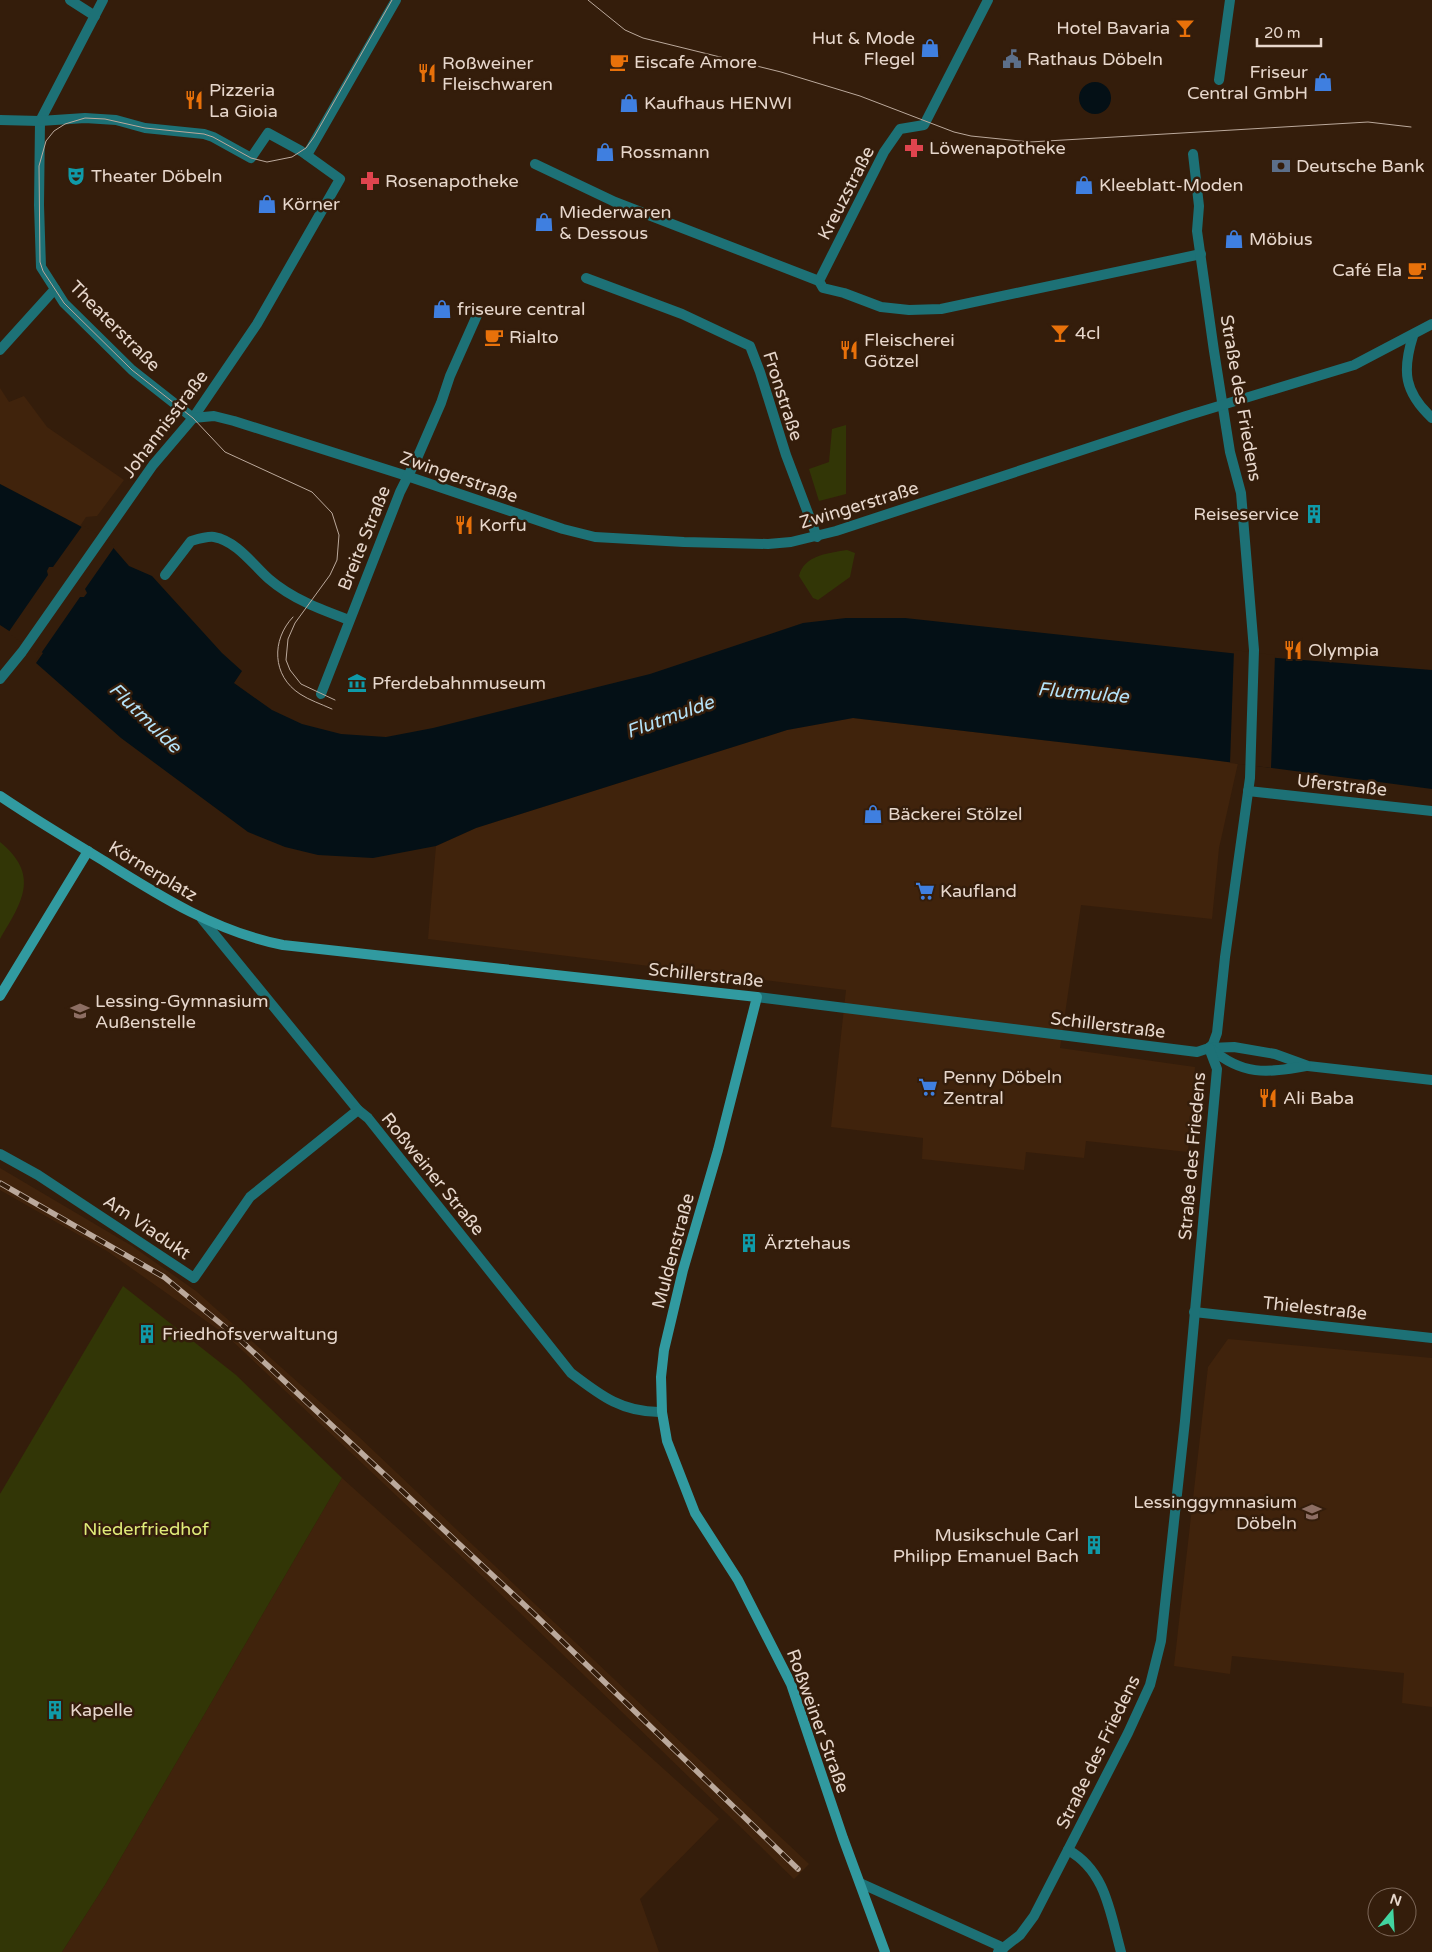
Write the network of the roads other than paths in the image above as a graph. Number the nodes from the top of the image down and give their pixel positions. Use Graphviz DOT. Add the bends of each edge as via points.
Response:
graph roads {
  1 [pos="70,0"];
  2 [pos="103,0"];
  3 [pos="396,0"];
  4 [pos="988,0"];
  5 [pos="1230,0"];
  6 [pos="95,16"];
  7 [pos="1220,80"];
  8 [pos="0,120"];
  9 [pos="40,121"];
  10 [pos="1193,154"];
  11 [pos="307,155"];
  12 [pos="535,164"];
  13 [pos="1201,254"];
  14 [pos="586,278"];
  15 [pos="819,281"];
  16 [pos="55,289"];
  17 [pos="478,313"];
  18 [pos="1432,324"];
  19 [pos="1413,336"];
  20 [pos="0,350"];
  21 [pos="1222,405"];
  22 [pos="193,418"];
  23 [pos="1432,418"];
  24 [pos="408,476"];
  25 [pos="817,537"];
  26 [pos="164,575"];
  27 [pos="349,620"];
  28 [pos="0,679"];
  29 [pos="321,694"];
  30 [pos="1248,791"];
  31 [pos="0,796"];
  32 [pos="1432,811"];
  33 [pos="88,851"];
  34 [pos="202,919"];
  35 [pos="0,996"];
  36 [pos="757,997"];
  37 [pos="1209,1048"];
  38 [pos="1308,1066"];
  39 [pos="1432,1080"];
  40 [pos="358,1110"];
  41 [pos="0,1154"];
  42 [pos="1194,1312"];
  43 [pos="1432,1338"];
  44 [pos="662,1412"];
  45 [pos="695,1513"];
  46 [pos="1068,1850"];
  47 [pos="860,1882"];
  48 [pos="1001,1950"];
  49 [pos="885,1952"];
  50 [pos="1121,1952"];
  1 -- 6 [label="street"];
  2 -- 6 [label="street"];
  3 -- 11 [label="street"];
  4 -- 15 [label="street, Kreuzstraße" via="924,125 900,129 884,152"];
  5 -- 7 [label="street"];
  6 -- 9 [label="street"];
  8 -- 9 [label="street"];
  9 -- 11 [label="street" via="105,118 145,128 204,134 251,158 268,133"];
  9 -- 16 [label="street, Theaterstraße" via="40,262"];
  10 -- 13 [label="street, Straße des Friedens"];
  11 -- 22 [label="street, Johannisstraße" via="340,179 257,324"];
  12 -- 15 [label="street" via="615,202"];
  13 -- 15 [label="street" via="941,309 881,307 830,291"];
  13 -- 21 [label="street, Straße des Friedens"];
  14 -- 25 [label="street, Fronstraße" via="682,314 750,346"];
  16 -- 20 [label="street"];
  16 -- 22 [label="street, Theaterstraße" via="64,303 132,370"];
  17 -- 24 [label="street, Breite Straße"];
  18 -- 19 [label="street, Zwingerstraße"];
  19 -- 21 [label="street, Zwingerstraße" via="1354,365"];
  19 -- 23 [label="street" via="1406,359 1408,385 1421,408"];
  21 -- 25 [label="street, Zwingerstraße"];
  21 -- 30 [label="street, Straße des Friedens" via="1241,493 1254,650"];
  22 -- 24 [label="street, Zwingerstraße" via="214,416 234,421"];
  22 -- 28 [label="street, Johannisstraße" via="153,465"];
  24 -- 25 [label="street, Zwingerstraße" via="563,530 596,537 723,544 768,544"];
  24 -- 27 [label="street, Breite Straße"];
  26 -- 27 [label="street" via="192,541 214,536 233,546 286,591 321,610"];
  27 -- 29 [label="street, Breite Straße"];
  30 -- 32 [label="street, Uferstraße"];
  30 -- 37 [label="street, Straße des Friedens" via="1217,1033"];
  31 -- 33 [label="main road, Körnerplatz"];
  33 -- 34 [label="main road, Körnerplatz"];
  33 -- 35 [label="main road, Körnerplatz"];
  34 -- 36 [label="main road, Schillerstraße" via="253,939 283,945"];
  34 -- 40 [label="street, Roßweiner Straße"];
  36 -- 37 [label="street, Schillerstraße" via="1198,1052"];
  36 -- 44 [label="main road, Muldenstraße" via="674,1306 661,1377"];
  37 -- 38 [label="street, Schillerstraße" via="1234,1047 1275,1054"];
  37 -- 38 [label="street, Schillerstraße" via="1226,1061 1248,1069 1271,1072"];
  37 -- 42 [label="street, Straße des Friedens" via="1217,1069"];
  38 -- 39 [label="street, Schillerstraße"];
  40 -- 41 [label="street, Am Viadukt" via="250,1198 194,1278 46,1180"];
  40 -- 44 [label="street, Roßweiner Straße" via="368,1118 572,1372 621,1406 643,1412"];
  42 -- 43 [label="street, Thielestraße"];
  42 -- 46 [label="street, Straße des Friedens" via="1161,1641 1155,1670 1128,1733"];
  44 -- 45 [label="main road, Muldenstraße" via="666,1441"];
  45 -- 47 [label="main road, Roßweiner Straße" via="738,1580 791,1684"];
  46 -- 48 [label="street, Straße des Friedens" via="1034,1916"];
  46 -- 50 [label="street" via="1084,1858 1100,1879"];
  47 -- 48 [label="street, Straße des Friedens"];
  47 -- 49 [label="main road, Roßweiner Straße"];
}
